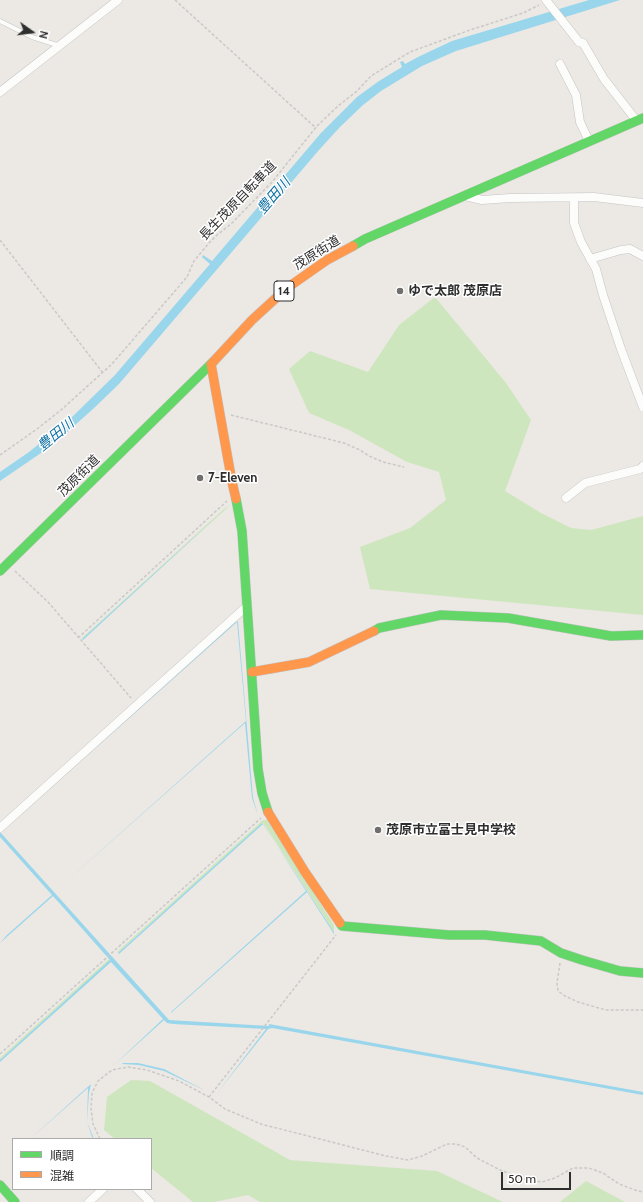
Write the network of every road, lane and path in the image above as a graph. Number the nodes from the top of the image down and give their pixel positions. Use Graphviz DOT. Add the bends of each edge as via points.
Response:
graph roads {
  1 [pos="118,0"];
  2 [pos="175,0"];
  3 [pos="547,1"];
  4 [pos="0,21"];
  5 [pos="60,46"];
  6 [pos="560,64"];
  7 [pos="0,92"];
  8 [pos="640,119"];
  9 [pos="316,128"];
  10 [pos="589,141"];
  11 [pos="465,196"];
  12 [pos="574,198"];
  13 [pos="643,203"];
  14 [pos="0,240"];
  15 [pos="643,256"];
  16 [pos="590,259"];
  17 [pos="211,364"];
  18 [pos="103,373"];
  19 [pos="643,407"];
  20 [pos="219,412"];
  21 [pos="0,455"];
  22 [pos="643,466"];
  23 [pos="404,467"];
  24 [pos="235,494"];
  25 [pos="566,498"];
  26 [pos="8,564"];
  27 [pos="0,572"];
  28 [pos="247,606"];
  29 [pos="643,635"];
  30 [pos="78,638"];
  31 [pos="252,672"];
  32 [pos="137,704"];
  33 [pos="268,812"];
  34 [pos="0,827"];
  35 [pos="342,926"];
  36 [pos="561,953"];
  37 [pos="643,973"];
  38 [pos="643,1010"];
  39 [pos="0,1054"];
  40 [pos="209,1097"];
  41 [pos="100,1138"];
  42 [pos="0,1185"];
  43 [pos="102,1190"];
  44 [pos="138,1190"];
  45 [pos="643,1192"];
  46 [pos="14,1202"];
  47 [pos="88,1202"];
  48 [pos="150,1202"];
  1 -- 5 [label="street"];
  2 -- 9 [label="path"];
  3 -- 8 [label="street" via="579,42 583,43 604,79"];
  3 -- 9 [label="path, 長生茂原自転車道" via="523,13 410,52 371,76"];
  4 -- 5 [label="lane" via="32,37"];
  5 -- 7 [label="street"];
  6 -- 10 [label="street" via="576,95 580,122"];
  8 -- 10 [label="street, 茂原街道 / 14"];
  9 -- 18 [label="path, 長生茂原自転車道" via="272,182 209,243 194,261 187,277"];
  10 -- 11 [label="street, 茂原街道 / 14"];
  11 -- 12 [label="street" via="482,200"];
  11 -- 17 [label="street, 茂原街道 / 14" via="365,239 327,260 281,294 252,320"];
  12 -- 13 [label="street" via="594,197"];
  12 -- 16 [label="street" via="574,223"];
  14 -- 18 [label="path"];
  15 -- 16 [label="street" via="630,250 621,250"];
  16 -- 19 [label="street" via="596,269 621,349"];
  17 -- 20 [label="street"];
  17 -- 26 [label="street, 茂原街道 / 14"];
  18 -- 21 [label="path, 長生茂原自転車道" via="55,415"];
  20 -- 23 [label="path" via="344,443 383,462"];
  20 -- 24 [label="street"];
  22 -- 25 [label="street" via="640,469 585,483"];
  24 -- 28 [label="street" via="242,531"];
  24 -- 30 [label="path"];
  26 -- 27 [label="street, 茂原街道 / 14"];
  26 -- 30 [label="path" via="48,602"];
  28 -- 31 [label="street"];
  28 -- 32 [label="street"];
  29 -- 31 [label="street" via="611,636 508,618 441,615 379,628 309,662"];
  30 -- 32 [label="path"];
  31 -- 33 [label="street" via="258,769"];
  32 -- 34 [label="street"];
  33 -- 35 [label="street"];
  33 -- 39 [label="path"];
  35 -- 36 [label="street" via="541,941"];
  35 -- 40 [label="path"];
  36 -- 37 [label="street" via="620,971"];
  36 -- 38 [label="path" via="558,991 578,1002 606,1010"];
  40 -- 41 [label="path" via="179,1081 147,1070 128,1067 112,1070 98,1080 92,1093 93,1124"];
  40 -- 45 [label="path" via="225,1109 261,1124 386,1156 408,1160 447,1144 456,1144 500,1170 525,1179 542,1182 573,1168 589,1168 603,1173 619,1184"];
  42 -- 46 [label="street"];
  43 -- 47 [label="street"];
  44 -- 48 [label="street"];
}
